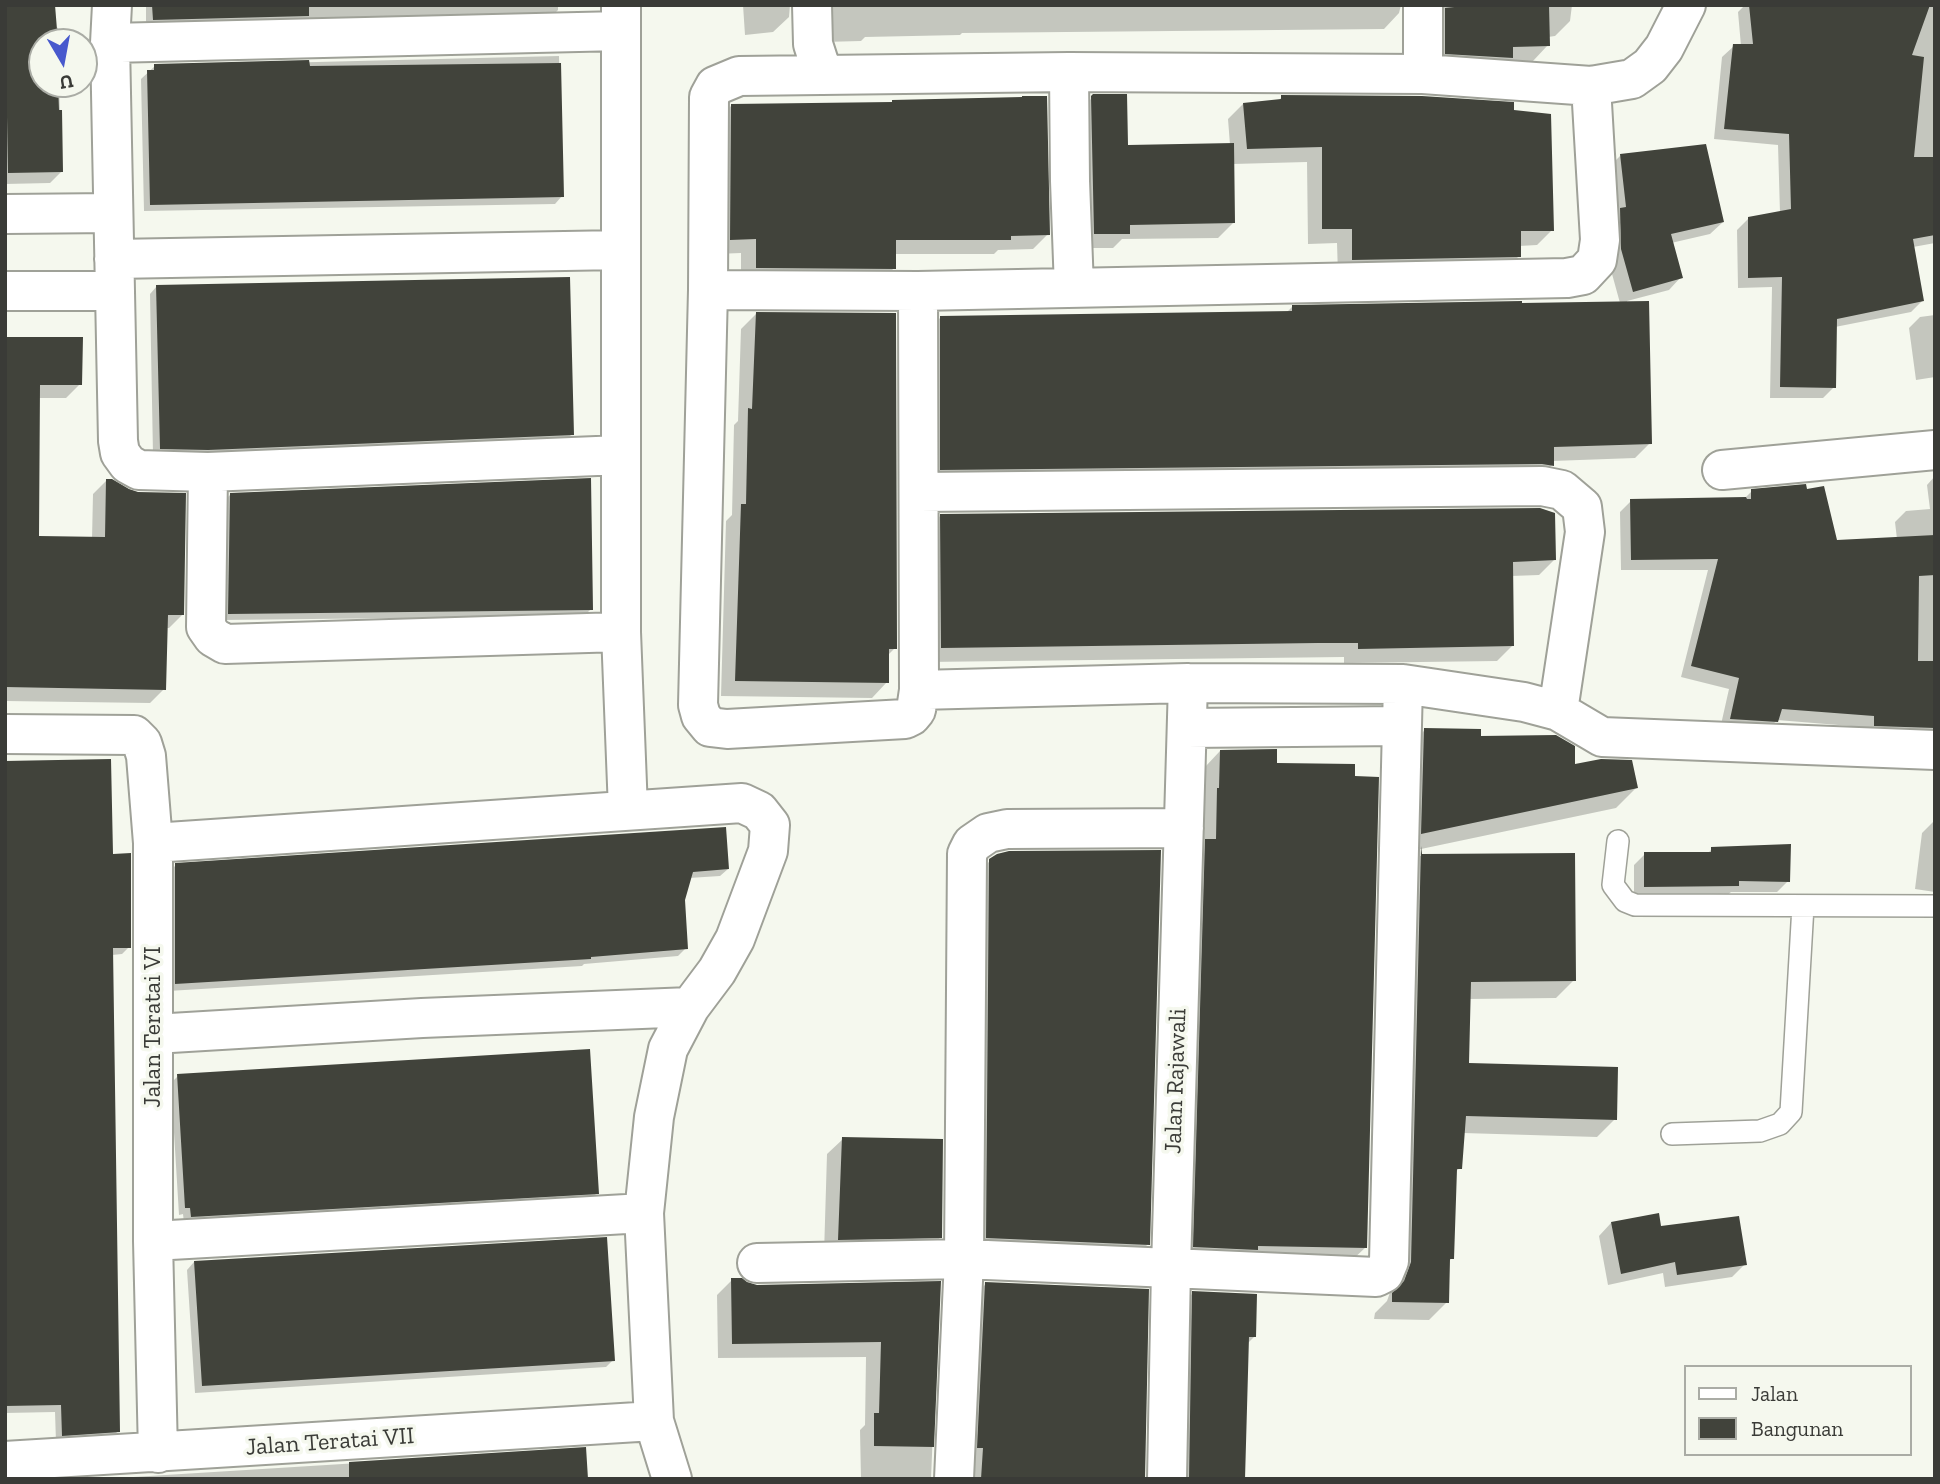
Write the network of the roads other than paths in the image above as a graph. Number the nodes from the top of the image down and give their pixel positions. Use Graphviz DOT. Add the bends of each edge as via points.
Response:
graph roads {
  1 [pos="112,5"];
  2 [pos="812,5"];
  3 [pos="1423,5"];
  4 [pos="1686,5"];
  5 [pos="621,18"];
  6 [pos="110,43"];
  7 [pos="1069,72"];
  8 [pos="1423,74"];
  9 [pos="823,75"];
  10 [pos="1591,86"];
  11 [pos="113,213"];
  12 [pos="5,214"];
  13 [pos="621,250"];
  14 [pos="114,275"];
  15 [pos="1074,288"];
  16 [pos="708,290"];
  17 [pos="5,291"];
  18 [pos="918,291"];
  19 [pos="1935,450"];
  20 [pos="621,455"];
  21 [pos="1722,470"];
  22 [pos="208,472"];
  23 [pos="920,492"];
  24 [pos="621,632"];
  25 [pos="1188,683"];
  26 [pos="1403,684"];
  27 [pos="919,690"];
  28 [pos="1558,710"];
  29 [pos="1401,726"];
  30 [pos="1187,729"];
  31 [pos="5,734"];
  32 [pos="1935,750"];
  33 [pos="628,810"];
  34 [pos="1184,828"];
  35 [pos="1618,841"];
  36 [pos="153,843"];
  37 [pos="1803,906"];
  38 [pos="1935,906"];
  39 [pos="690,1007"];
  40 [pos="154,1034"];
  41 [pos="1672,1134"];
  42 [pos="644,1213"];
  43 [pos="153,1241"];
  44 [pos="964,1259"];
  45 [pos="757,1263"];
  46 [pos="1171,1268"];
  47 [pos="654,1421"];
  48 [pos="158,1452"];
  49 [pos="5,1461"];
  50 [pos="671,1479"];
  51 [pos="954,1479"];
  52 [pos="1167,1479"];
  1 -- 6 [label="street"];
  2 -- 9 [label="street" via="813,44"];
  3 -- 8 [label="street"];
  4 -- 10 [label="street" via="1650,66 1632,79"];
  5 -- 6 [label="street"];
  5 -- 13 [label="street"];
  6 -- 11 [label="street"];
  7 -- 8 [label="street"];
  7 -- 9 [label="street"];
  7 -- 15 [label="street"];
  8 -- 10 [label="street"];
  9 -- 16 [label="street" via="739,76 715,86 709,97"];
  10 -- 15 [label="street" via="1600,240 1597,260 1583,275"];
  11 -- 12 [label="street"];
  11 -- 14 [label="street"];
  13 -- 14 [label="street"];
  13 -- 20 [label="street"];
  14 -- 17 [label="street"];
  14 -- 22 [label="street" via="120,453 139,470"];
  15 -- 18 [label="street"];
  16 -- 18 [label="street"];
  16 -- 27 [label="street" via="701,716 710,727 727,729 905,719 916,710"];
  18 -- 23 [label="street"];
  19 -- 21 [label="street"];
  20 -- 22 [label="street"];
  20 -- 24 [label="street"];
  22 -- 24 [label="street" via="206,627 225,644"];
  23 -- 27 [label="street"];
  23 -- 28 [label="street" via="1542,486 1562,490 1582,507 1585,532"];
  24 -- 33 [label="street"];
  25 -- 26 [label="street"];
  25 -- 27 [label="street"];
  25 -- 30 [label="street, Jalan Rajawali"];
  26 -- 28 [label="street"];
  26 -- 29 [label="street"];
  28 -- 32 [label="street" via="1602,737"];
  29 -- 30 [label="street"];
  29 -- 46 [label="street" via="1389,1261 1384,1273 1376,1277"];
  30 -- 34 [label="street, Jalan Rajawali"];
  31 -- 36 [label="street, Jalan Teratai VI" via="134,735 146,756"];
  33 -- 36 [label="street"];
  33 -- 39 [label="street" via="742,803 759,811 770,825 768,850 735,939"];
  34 -- 44 [label="street" via="1007,829 988,832 972,844 967,854"];
  34 -- 46 [label="street, Jalan Rajawali"];
  35 -- 37 [label="lane" via="1613,885 1625,901 1635,905"];
  36 -- 40 [label="street, Jalan Teratai VI"];
  37 -- 38 [label="lane"];
  37 -- 41 [label="lane" via="1791,1112 1780,1124 1760,1132"];
  39 -- 40 [label="street"];
  39 -- 42 [label="street" via="668,1049 654,1117"];
  40 -- 43 [label="street, Jalan Teratai VI"];
  42 -- 43 [label="street"];
  42 -- 47 [label="street"];
  43 -- 48 [label="street, Jalan Teratai VI"];
  44 -- 45 [label="street"];
  44 -- 46 [label="street"];
  44 -- 51 [label="street"];
  46 -- 52 [label="street, Jalan Rajawali"];
  47 -- 48 [label="street, Jalan Teratai VII"];
  47 -- 50 [label="street"];
  48 -- 49 [label="street, Jalan Teratai VII"];
}
